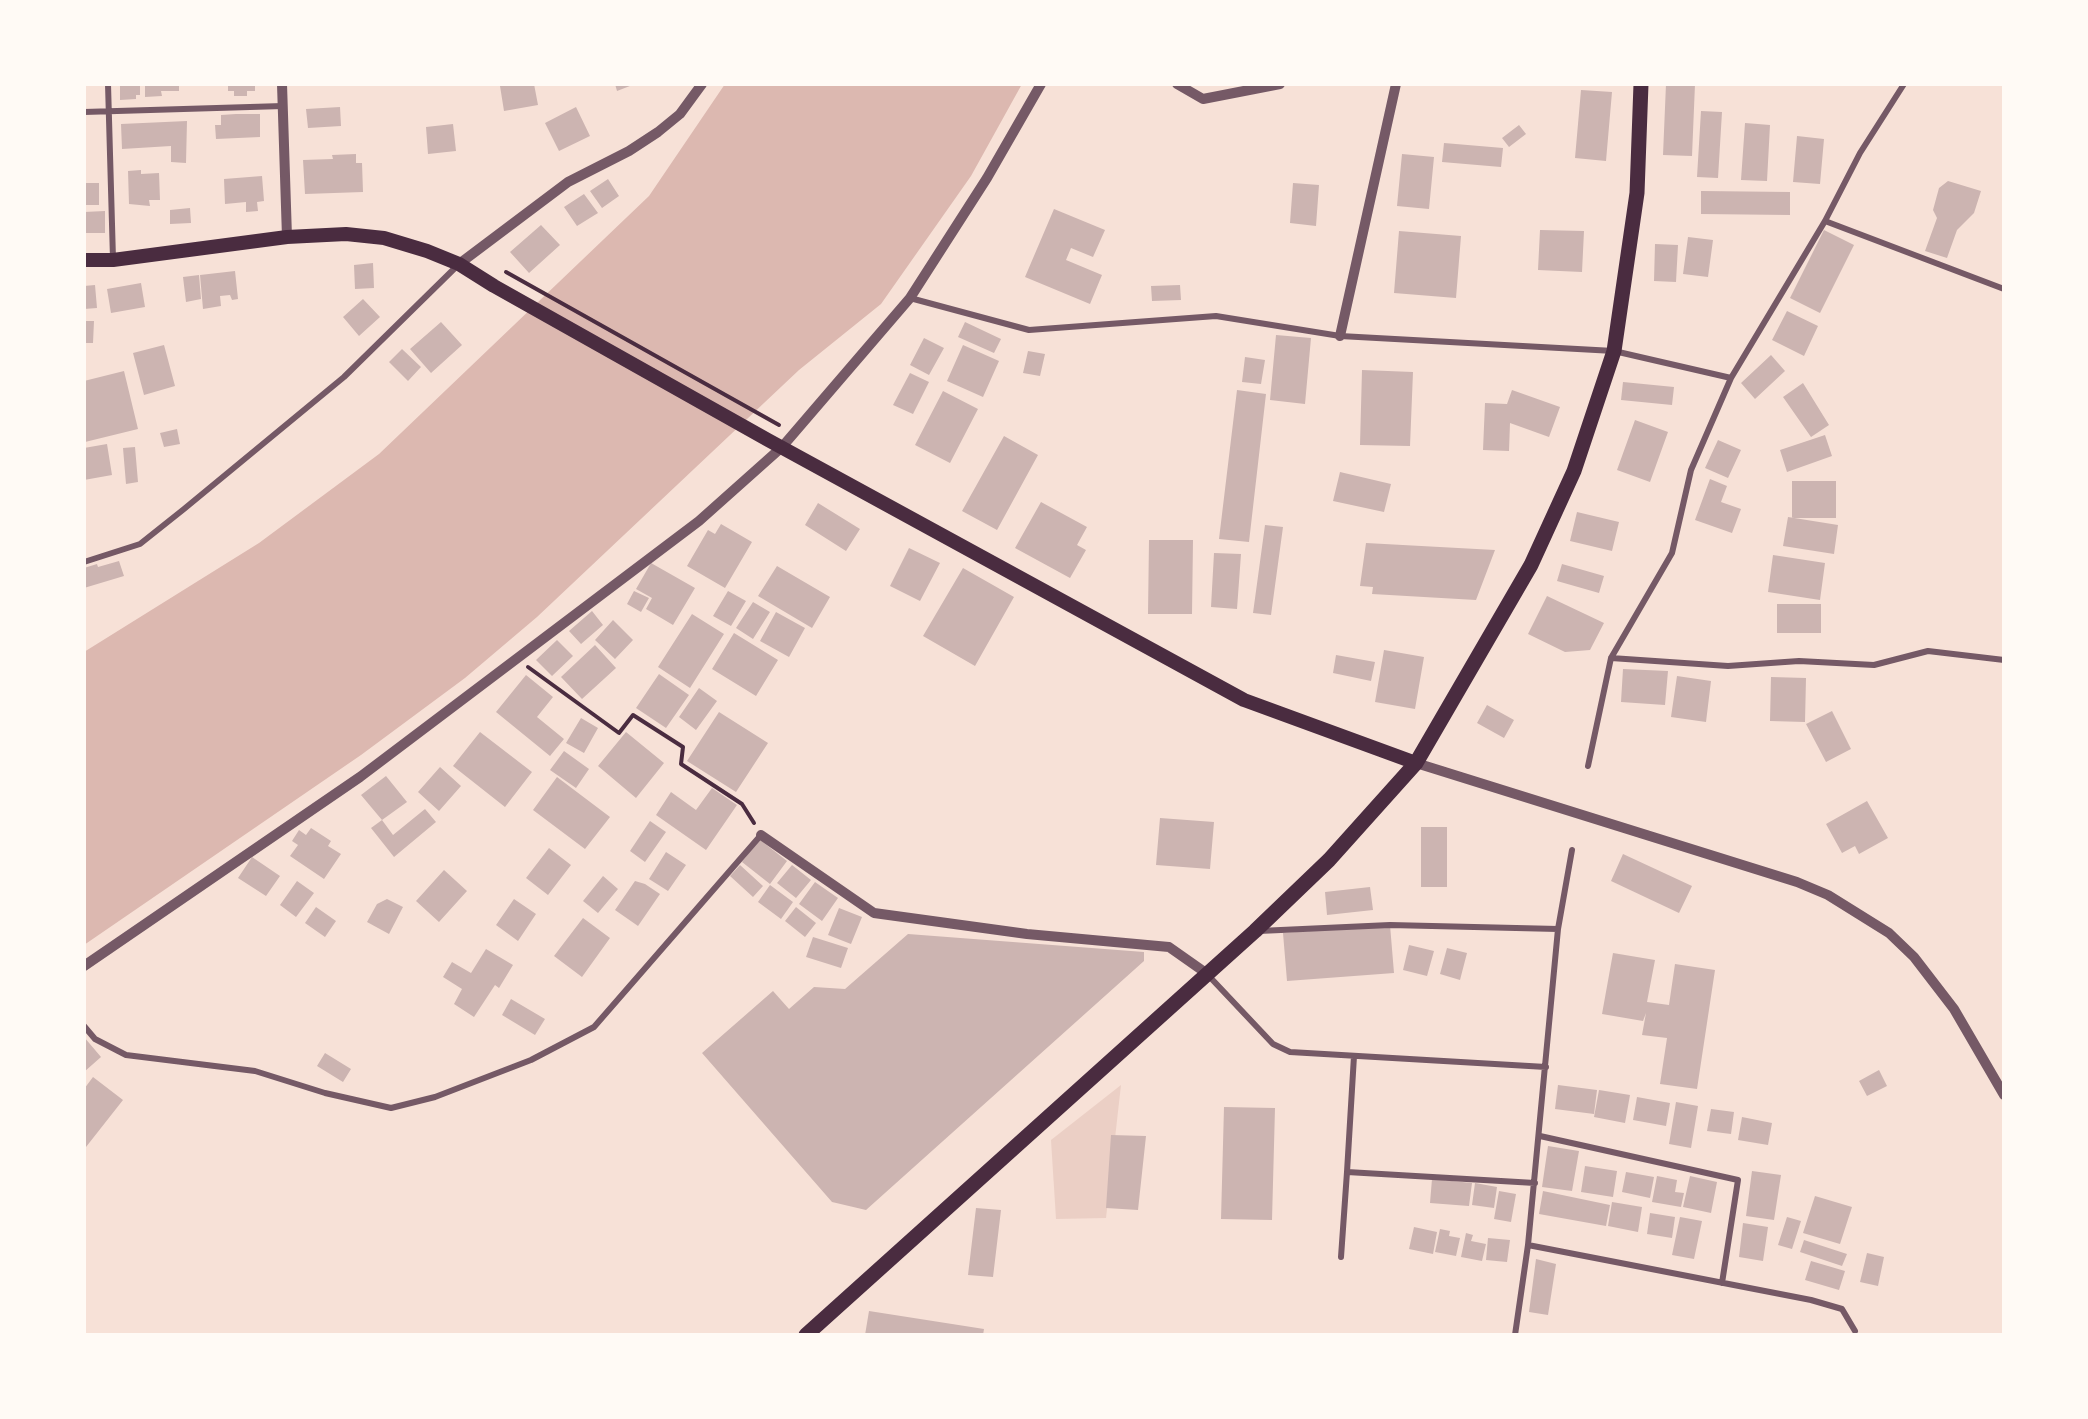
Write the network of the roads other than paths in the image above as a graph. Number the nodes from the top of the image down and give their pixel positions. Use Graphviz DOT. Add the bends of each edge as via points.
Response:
graph roads {
  1 [pos="108,84"];
  2 [pos="282,84"];
  3 [pos="702,84"];
  4 [pos="1041,84"];
  5 [pos="1177,84"];
  6 [pos="1280,84"];
  7 [pos="1396,84"];
  8 [pos="1641,84"];
  9 [pos="1904,84"];
  10 [pos="283,106"];
  11 [pos="109,111"];
  12 [pos="84,112"];
  13 [pos="1825,221"];
  14 [pos="287,237"];
  15 [pos="84,260"];
  16 [pos="113,260"];
  17 [pos="459,264"];
  18 [pos="2004,289"];
  19 [pos="910,298"];
  20 [pos="1340,336"];
  21 [pos="1614,351"];
  22 [pos="1731,378"];
  23 [pos="782,447"];
  24 [pos="84,562"];
  25 [pos="1611,657"];
  26 [pos="2004,660"];
  27 [pos="1416,763"];
  28 [pos="1588,766"];
  29 [pos="761,835"];
  30 [pos="1572,850"];
  31 [pos="1558,929"];
  32 [pos="1255,931"];
  33 [pos="84,966"];
  34 [pos="1206,973"];
  35 [pos="84,1026"];
  36 [pos="1354,1056"];
  37 [pos="1546,1067"];
  38 [pos="2004,1095"];
  39 [pos="1540,1136"];
  40 [pos="1347,1172"];
  41 [pos="1535,1183"];
  42 [pos="1528,1245"];
  43 [pos="1341,1257"];
  44 [pos="1722,1283"];
  45 [pos="1855,1331"];
  46 [pos="806,1335"];
  47 [pos="1515,1335"];
  1 -- 11 [label="street"];
  2 -- 10 [label="street"];
  3 -- 17 [label="street" via="680,114 658,132 568,182"];
  4 -- 19 [label="street" via="987,178"];
  5 -- 6 [label="street" via="1203,99"];
  7 -- 20 [label="street"];
  8 -- 21 [label="highway" via="1637,193"];
  9 -- 13 [label="street" via="1860,153"];
  10 -- 11 [label="street"];
  10 -- 14 [label="street"];
  11 -- 12 [label="street"];
  11 -- 16 [label="street"];
  13 -- 18 [label="street"];
  13 -- 22 [label="street"];
  14 -- 16 [label="main road"];
  14 -- 17 [label="main road" via="346,234 384,238"];
  15 -- 16 [label="main road"];
  17 -- 23 [label="main road"];
  17 -- 24 [label="street" via="344,377 140,544"];
  19 -- 20 [label="street" via="1029,330 1216,316"];
  19 -- 23 [label="street"];
  20 -- 21 [label="street"];
  21 -- 22 [label="street"];
  21 -- 27 [label="highway" via="1574,471 1531,565"];
  22 -- 25 [label="street" via="1691,470 1672,553"];
  23 -- 27 [label="main road" via="1244,700"];
  23 -- 33 [label="street" via="699,521 518,660 360,777"];
  25 -- 26 [label="street" via="1728,666 1799,661 1874,664 1928,651"];
  25 -- 28 [label="street"];
  27 -- 32 [label="highway" via="1329,860"];
  27 -- 38 [label="street" via="1828,895 1889,933 1914,957 1954,1009"];
  29 -- 34 [label="street" via="874,913 1027,934 1169,947"];
  29 -- 35 [label="street" via="594,1027 531,1060 435,1097 392,1108 255,1071 126,1055 95,1040"];
  30 -- 31 [label="street"];
  31 -- 32 [label="street" via="1390,925"];
  31 -- 37 [label="street"];
  32 -- 34 [label="highway"];
  34 -- 36 [label="street" via="1281,1048"];
  34 -- 46 [label="highway"];
  36 -- 37 [label="street"];
  36 -- 40 [label="street"];
  37 -- 39 [label="street"];
  39 -- 41 [label="street"];
  39 -- 44 [label="street" via="1738,1180"];
  40 -- 41 [label="street"];
  40 -- 43 [label="street"];
  41 -- 42 [label="street"];
  42 -- 44 [label="street"];
  42 -- 47 [label="street"];
  44 -- 45 [label="street" via="1842,1309"];
}
